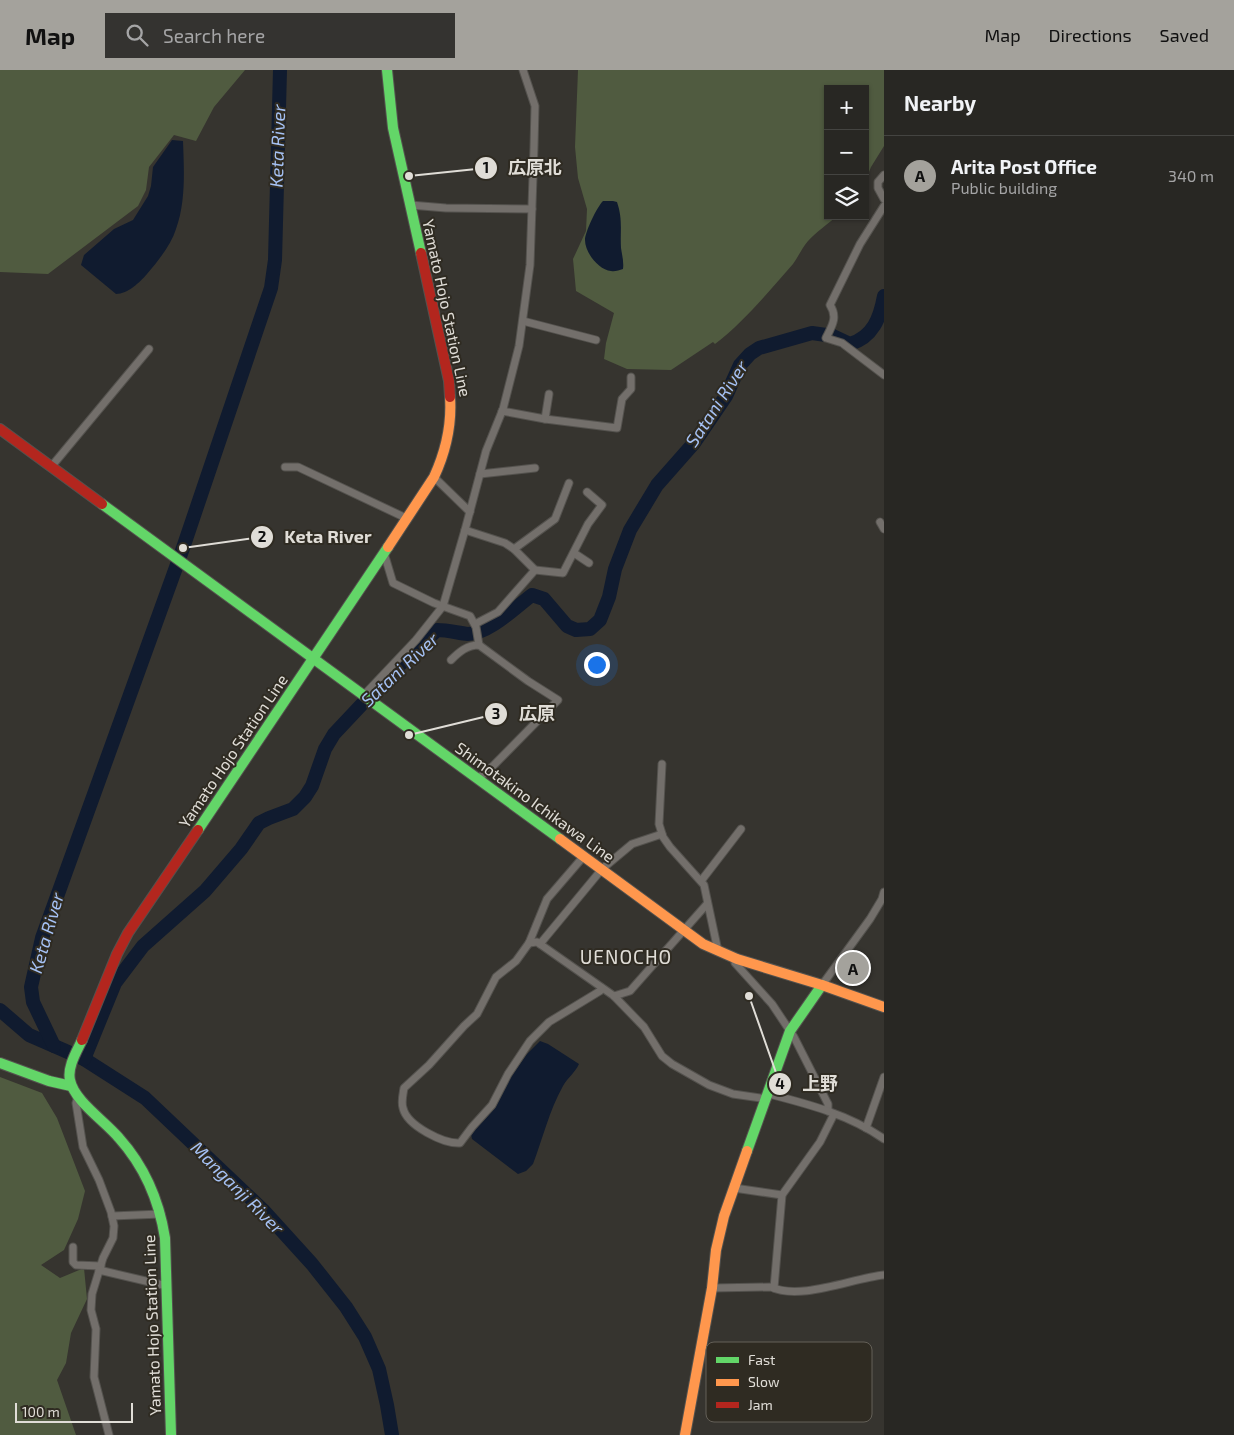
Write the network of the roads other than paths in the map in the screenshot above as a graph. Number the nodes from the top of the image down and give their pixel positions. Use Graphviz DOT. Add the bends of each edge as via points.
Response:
graph roads {
  1 [pos="387,70"];
  2 [pos="523,70"];
  3 [pos="884,175"];
  4 [pos="884,199"];
  5 [pos="410,205"];
  6 [pos="884,206"];
  7 [pos="532,209"];
  8 [pos="523,321"];
  9 [pos="596,340"];
  10 [pos="150,349"];
  11 [pos="884,376"];
  12 [pos="631,377"];
  13 [pos="549,394"];
  14 [pos="502,411"];
  15 [pos="545,418"];
  16 [pos="0,429"];
  17 [pos="51,467"];
  18 [pos="285,467"];
  19 [pos="535,468"];
  20 [pos="480,474"];
  21 [pos="434,477"];
  22 [pos="570,483"];
  23 [pos="587,492"];
  24 [pos="470,512"];
  25 [pos="406,518"];
  26 [pos="880,522"];
  27 [pos="884,529"];
  28 [pos="465,530"];
  29 [pos="514,549"];
  30 [pos="384,553"];
  31 [pos="574,553"];
  32 [pos="589,563"];
  33 [pos="535,570"];
  34 [pos="443,606"];
  35 [pos="475,624"];
  36 [pos="479,645"];
  37 [pos="314,658"];
  38 [pos="450,660"];
  39 [pos="368,698"];
  40 [pos="662,764"];
  41 [pos="478,779"];
  42 [pos="741,829"];
  43 [pos="662,834"];
  44 [pos="584,856"];
  45 [pos="602,869"];
  46 [pos="701,881"];
  47 [pos="884,892"];
  48 [pos="708,904"];
  49 [pos="684,930"];
  50 [pos="529,943"];
  51 [pos="540,944"];
  52 [pos="718,951"];
  53 [pos="737,959"];
  54 [pos="822,984"];
  55 [pos="602,988"];
  56 [pos="614,996"];
  57 [pos="884,1007"];
  58 [pos="790,1031"];
  59 [pos="0,1063"];
  60 [pos="884,1078"];
  61 [pos="70,1086"];
  62 [pos="78,1097"];
  63 [pos="768,1097"];
  64 [pos="831,1112"];
  65 [pos="866,1128"];
  66 [pos="884,1139"];
  67 [pos="734,1188"];
  68 [pos="782,1195"];
  69 [pos="161,1214"];
  70 [pos="112,1216"];
  71 [pos="73,1248"];
  72 [pos="100,1268"];
  73 [pos="884,1275"];
  74 [pos="167,1286"];
  75 [pos="712,1288"];
  76 [pos="774,1288"];
  77 [pos="109,1435"];
  78 [pos="171,1435"];
  79 [pos="685,1435"];
  1 -- 5 [label="main road, Yamato Hojo Station Line" via="393,128"];
  2 -- 7 [label="street" via="535,106"];
  3 -- 4 [label="street" via="878,182"];
  5 -- 7 [label="street"];
  5 -- 21 [label="main road, Yamato Hojo Station Line" via="449,382 452,409 450,435"];
  6 -- 11 [label="street" via="860,244 830,305 835,319 826,338 842,342"];
  7 -- 8 [label="street"];
  8 -- 9 [label="street"];
  8 -- 14 [label="street"];
  10 -- 17 [label="street"];
  12 -- 15 [label="street" via="631,388 622,399 617,428"];
  13 -- 15 [label="street"];
  14 -- 15 [label="street"];
  14 -- 20 [label="street"];
  16 -- 17 [label="main road, Shimotakino Ichikawa Line"];
  17 -- 37 [label="main road, Shimotakino Ichikawa Line"];
  18 -- 25 [label="street" via="298,467"];
  19 -- 20 [label="street"];
  20 -- 24 [label="street"];
  21 -- 24 [label="street"];
  21 -- 25 [label="main road, Yamato Hojo Station Line"];
  22 -- 29 [label="street" via="555,519"];
  23 -- 31 [label="street" via="602,505 588,524"];
  24 -- 28 [label="street"];
  25 -- 30 [label="main road, Yamato Hojo Station Line"];
  26 -- 27 [label="street"];
  28 -- 29 [label="street"];
  28 -- 34 [label="street"];
  29 -- 33 [label="street"];
  30 -- 34 [label="street" via="393,584"];
  30 -- 37 [label="main road, Yamato Hojo Station Line"];
  31 -- 32 [label="street"];
  31 -- 33 [label="street" via="564,573"];
  33 -- 35 [label="street" via="498,612"];
  34 -- 35 [label="street" via="470,616"];
  34 -- 39 [label="street"];
  35 -- 36 [label="street"];
  36 -- 38 [label="street" via="463,649"];
  36 -- 41 [label="street" via="558,700"];
  37 -- 39 [label="main road, Shimotakino Ichikawa Line"];
  37 -- 61 [label="main road, Yamato Hojo Station Line" via="116,954 72,1060"];
  39 -- 41 [label="main road, Shimotakino Ichikawa Line"];
  40 -- 43 [label="street" via="659,824"];
  41 -- 44 [label="main road, Shimotakino Ichikawa Line"];
  42 -- 46 [label="street"];
  43 -- 45 [label="street" via="632,844"];
  43 -- 46 [label="street" via="681,861"];
  44 -- 45 [label="main road, Shimotakino Ichikawa Line"];
  44 -- 50 [label="street" via="548,899"];
  45 -- 49 [label="main road, Shimotakino Ichikawa Line"];
  45 -- 51 [label="street"];
  46 -- 48 [label="street"];
  47 -- 54 [label="street" via="870,919"];
  48 -- 49 [label="street"];
  48 -- 52 [label="street"];
  49 -- 52 [label="main road, Shimotakino Ichikawa Line"];
  49 -- 56 [label="street" via="630,991"];
  50 -- 51 [label="street"];
  50 -- 55 [label="street" via="516,961 496,977 477,1014 404,1088 403,1108 410,1120 429,1134 452,1144 460,1143 492,1105 530,1041 549,1022"];
  51 -- 55 [label="street"];
  52 -- 53 [label="main road, Shimotakino Ichikawa Line"];
  53 -- 54 [label="main road, Shimotakino Ichikawa Line"];
  53 -- 58 [label="street" via="735,963 772,1004"];
  54 -- 57 [label="main road, Shimotakino Ichikawa Line"];
  54 -- 58 [label="main road"];
  55 -- 56 [label="street"];
  56 -- 63 [label="street" via="644,1027 658,1050 672,1064 709,1085 733,1094"];
  58 -- 63 [label="main road"];
  58 -- 64 [label="street"];
  59 -- 61 [label="main road"];
  60 -- 65 [label="street"];
  61 -- 62 [label="main road, Yamato Hojo Station Line"];
  62 -- 69 [label="main road, Yamato Hojo Station Line" via="138,1161"];
  62 -- 70 [label="street" via="76,1103 83,1147"];
  63 -- 64 [label="street"];
  63 -- 67 [label="main road"];
  64 -- 65 [label="street"];
  64 -- 68 [label="street" via="820,1142"];
  65 -- 66 [label="street"];
  67 -- 68 [label="street"];
  67 -- 75 [label="main road" via="716,1250"];
  68 -- 76 [label="street"];
  69 -- 70 [label="street"];
  69 -- 74 [label="main road, Yamato Hojo Station Line"];
  70 -- 72 [label="street" via="113,1238"];
  71 -- 72 [label="street" via="76,1265"];
  72 -- 74 [label="street"];
  72 -- 77 [label="street" via="91,1310 96,1329 94,1377"];
  73 -- 76 [label="street" via="822,1289 779,1291"];
  74 -- 78 [label="main road, Yamato Hojo Station Line"];
  75 -- 76 [label="street"];
  75 -- 79 [label="main road"];
}
